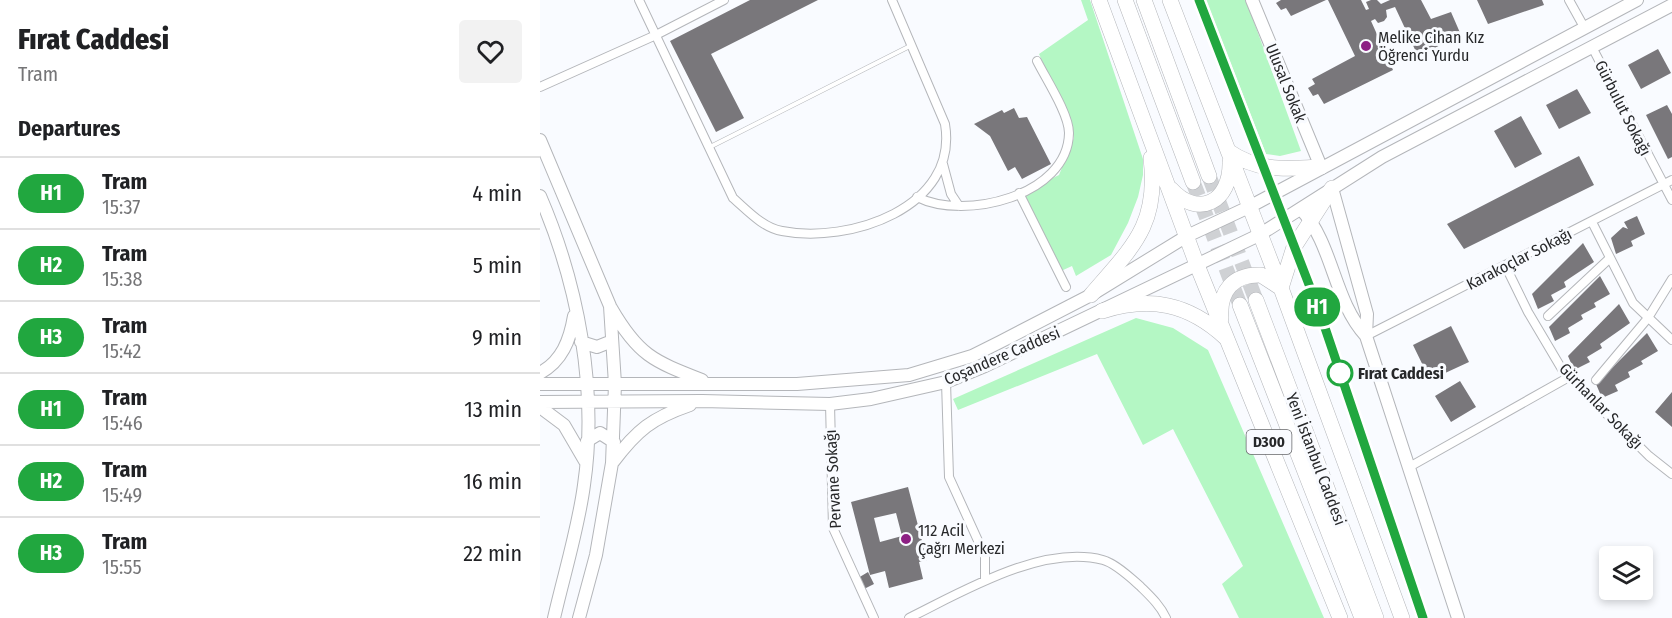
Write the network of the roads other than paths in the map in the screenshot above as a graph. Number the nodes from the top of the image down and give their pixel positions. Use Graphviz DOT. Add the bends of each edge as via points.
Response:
graph roads {
  1 [pos="724,0"];
  2 [pos="892,0"];
  3 [pos="1099,0"];
  4 [pos="1125,0"];
  5 [pos="1144,0"];
  6 [pos="1170,0"];
  7 [pos="1252,0"];
  8 [pos="1569,0"];
  9 [pos="1637,0"];
  10 [pos="642,1"];
  11 [pos="1672,5"];
  12 [pos="1584,27"];
  13 [pos="656,35"];
  14 [pos="913,45"];
  15 [pos="1592,47"];
  16 [pos="1037,61"];
  17 [pos="540,87"];
  18 [pos="1148,134"];
  19 [pos="540,140"];
  20 [pos="710,147"];
  21 [pos="1229,153"];
  22 [pos="943,164"];
  23 [pos="1321,167"];
  24 [pos="1209,176"];
  25 [pos="1672,180"];
  26 [pos="1193,182"];
  27 [pos="1167,184"];
  28 [pos="1663,185"];
  29 [pos="1332,188"];
  30 [pos="1019,194"];
  31 [pos="540,196"];
  32 [pos="917,197"];
  33 [pos="1672,200"];
  34 [pos="959,206"];
  35 [pos="1249,207"];
  36 [pos="1305,214"];
  37 [pos="1592,222"];
  38 [pos="1259,235"];
  39 [pos="1187,237"];
  40 [pos="1610,258"];
  41 [pos="1197,265"];
  42 [pos="1506,267"];
  43 [pos="1672,279"];
  44 [pos="1066,287"];
  45 [pos="1281,288"];
  46 [pos="1091,295"];
  47 [pos="1256,300"];
  48 [pos="1240,305"];
  49 [pos="610,306"];
  50 [pos="576,309"];
  51 [pos="1102,311"];
  52 [pos="1548,316"];
  53 [pos="1648,318"];
  54 [pos="1221,322"];
  55 [pos="1366,336"];
  56 [pos="1227,339"];
  57 [pos="1672,340"];
  58 [pos="612,341"];
  59 [pos="581,342"];
  60 [pos="540,373"];
  61 [pos="1569,377"];
  62 [pos="1596,380"];
  63 [pos="709,382"];
  64 [pos="946,382"];
  65 [pos="540,384"];
  66 [pos="586,384"];
  67 [pos="615,384"];
  68 [pos="702,400"];
  69 [pos="540,402"];
  70 [pos="615,402"];
  71 [pos="587,403"];
  72 [pos="830,404"];
  73 [pos="540,407"];
  74 [pos="587,441"];
  75 [pos="614,442"];
  76 [pos="586,462"];
  77 [pos="612,463"];
  78 [pos="1411,466"];
  79 [pos="1672,474"];
  80 [pos="985,580"];
  81 [pos="554,618"];
  82 [pos="579,618"];
  83 [pos="874,618"];
  84 [pos="909,618"];
  85 [pos="1166,618"];
  86 [pos="1340,618"];
  87 [pos="1362,618"];
  88 [pos="1376,618"];
  89 [pos="1402,618"];
  90 [pos="1458,618"];
  1 -- 13 [label="street"];
  2 -- 14 [label="street"];
  3 -- 18 [label="highway, D300"];
  4 -- 26 [label="highway"];
  5 -- 24 [label="highway"];
  6 -- 21 [label="highway"];
  7 -- 23 [label="main road, Ulusal Sokak"];
  8 -- 12 [label="street"];
  9 -- 12 [label="main road"];
  10 -- 13 [label="street"];
  11 -- 15 [label="main road"];
  12 -- 23 [label="main road"];
  13 -- 17 [label="street"];
  13 -- 20 [label="street"];
  14 -- 20 [label="lane"];
  14 -- 22 [label="street" via="945,124 948,140"];
  15 -- 28 [label="street, Gürbulut Sokağı"];
  15 -- 29 [label="main road" via="1408,142"];
  16 -- 30 [label="street" via="1069,131 1067,149 1049,175"];
  18 -- 27 [label="highway, D300"];
  18 -- 46 [label="highway" via="1154,188 1146,219 1131,249"];
  19 -- 49 [label="main road"];
  20 -- 32 [label="street" via="733,198 780,231 848,232 894,214"];
  21 -- 23 [label="highway" via="1265,169"];
  21 -- 27 [label="highway" via="1227,187 1213,200 1183,202"];
  21 -- 35 [label="highway"];
  22 -- 32 [label="street"];
  22 -- 34 [label="street" via="951,194"];
  23 -- 35 [label="main road"];
  25 -- 28 [label="street, Karakoçlar Sokağı"];
  27 -- 39 [label="highway, D300"];
  28 -- 33 [label="street, Gürbulut Sokağı"];
  28 -- 37 [label="street, Karakoçlar Sokağı"];
  29 -- 36 [label="highway"];
  29 -- 55 [label="main road" via="1363,299 1368,321"];
  30 -- 34 [label="street" via="1000,201"];
  30 -- 44 [label="street"];
  31 -- 50 [label="main road"];
  32 -- 34 [label="street" via="930,204"];
  35 -- 38 [label="highway"];
  35 -- 39 [label="main road, Coşandere Caddesi"];
  36 -- 38 [label="main road"];
  36 -- 45 [label="highway"];
  36 -- 55 [label="main road" via="1326,250 1353,318"];
  37 -- 40 [label="street"];
  37 -- 42 [label="street, Karakoçlar Sokağı"];
  38 -- 41 [label="main road, Coşandere Caddesi"];
  38 -- 45 [label="highway"];
  39 -- 41 [label="highway, D300"];
  39 -- 46 [label="main road, Coşandere Caddesi"];
  40 -- 52 [label="street"];
  40 -- 53 [label="street" via="1634,303"];
  41 -- 51 [label="main road, Coşandere Caddesi"];
  41 -- 54 [label="highway, D300"];
  42 -- 55 [label="street, Karakoçlar Sokağı"];
  42 -- 61 [label="street, Gürhanlar Sokağı" via="1528,312"];
  43 -- 53 [label="street"];
  45 -- 54 [label="highway" via="1261,275 1235,281 1228,285 1222,298"];
  45 -- 89 [label="highway"];
  46 -- 63 [label="main road, Coşandere Caddesi" via="972,356 909,375 797,384"];
  47 -- 88 [label="highway, Yeni İstanbul Caddesi / D300"];
  48 -- 87 [label="highway, Yeni İstanbul Caddesi / D300"];
  49 -- 58 [label="main road"];
  49 -- 63 [label="main road" via="642,352 665,366"];
  50 -- 59 [label="main road"];
  50 -- 60 [label="main road" via="567,344"];
  51 -- 56 [label="highway" via="1131,303 1164,304 1196,316"];
  51 -- 64 [label="main road, Coşandere Caddesi"];
  53 -- 57 [label="street"];
  53 -- 62 [label="street"];
  54 -- 56 [label="highway, D300"];
  55 -- 78 [label="main road"];
  56 -- 86 [label="highway, D300"];
  58 -- 59 [label="main road" via="597,347"];
  58 -- 67 [label="main road"];
  59 -- 66 [label="main road"];
  61 -- 78 [label="street"];
  61 -- 79 [label="street, Gürhanlar Sokağı" via="1648,456"];
  63 -- 67 [label="main road, Coşandere Caddesi"];
  64 -- 72 [label="main road, Coşandere Caddesi"];
  64 -- 80 [label="street" via="949,477 985,556"];
  65 -- 66 [label="main road, Coşandere Caddesi"];
  66 -- 67 [label="main road, Coşandere Caddesi"];
  66 -- 71 [label="main road"];
  67 -- 70 [label="main road"];
  68 -- 70 [label="main road, Coşandere Caddesi"];
  68 -- 72 [label="main road, Coşandere Caddesi"];
  68 -- 77 [label="main road" via="664,414 641,428"];
  69 -- 71 [label="main road, Coşandere Caddesi"];
  70 -- 71 [label="main road, Coşandere Caddesi"];
  70 -- 75 [label="main road"];
  71 -- 74 [label="main road"];
  72 -- 83 [label="street, Pervane Sokağı" via="833,528"];
  73 -- 76 [label="main road" via="564,425"];
  74 -- 75 [label="main road" via="600,433"];
  74 -- 76 [label="main road"];
  75 -- 77 [label="main road"];
  76 -- 81 [label="main road" via="576,529"];
  77 -- 82 [label="main road" via="596,555"];
  78 -- 90 [label="main road"];
  80 -- 84 [label="street"];
  80 -- 85 [label="street" via="1058,558 1104,560 1133,580"];
}
